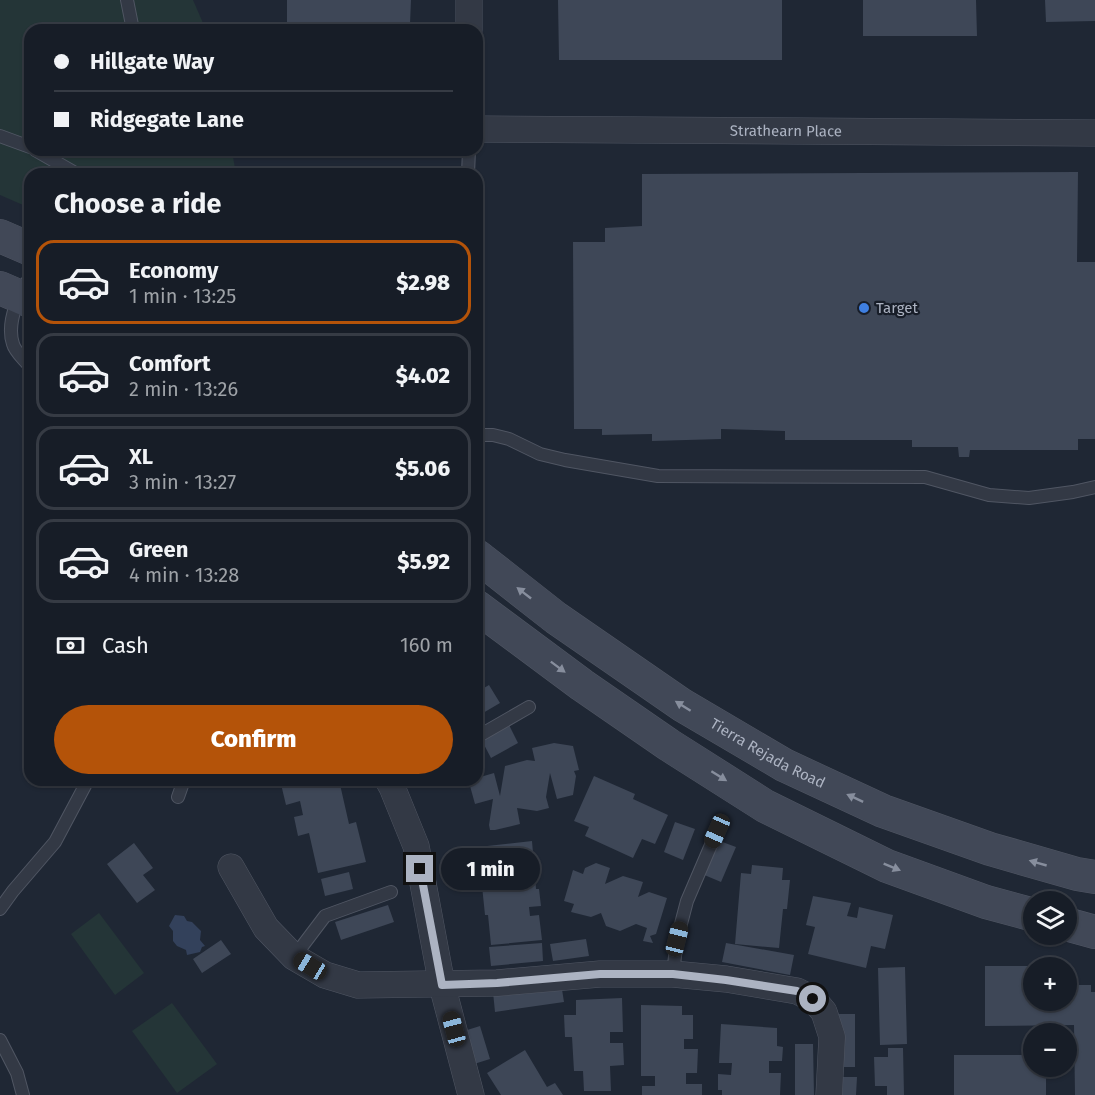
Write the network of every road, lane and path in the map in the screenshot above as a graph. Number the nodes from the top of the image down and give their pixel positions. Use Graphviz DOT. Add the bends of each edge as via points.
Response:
graph roads {
  1 [pos="127,0"];
  2 [pos="469,0"];
  3 [pos="132,24"];
  4 [pos="469,24"];
  5 [pos="483,129"];
  6 [pos="1095,133"];
  7 [pos="0,136"];
  8 [pos="24,145"];
  9 [pos="45,156"];
  10 [pos="66,168"];
  11 [pos="0,236"];
  12 [pos="24,246"];
  13 [pos="20,291"];
  14 [pos="24,359"];
  15 [pos="483,435"];
  16 [pos="1095,487"];
  17 [pos="483,561"];
  18 [pos="483,611"];
  19 [pos="529,707"];
  20 [pos="483,734"];
  21 [pos="85,786"];
  22 [pos="182,786"];
  23 [pos="396,786"];
  24 [pos="178,798"];
  25 [pos="717,831"];
  26 [pos="231,867"];
  27 [pos="1095,877"];
  28 [pos="391,892"];
  29 [pos="0,909"];
  30 [pos="1023,912"];
  31 [pos="1077,927"];
  32 [pos="1095,932"];
  33 [pos="294,957"];
  34 [pos="673,974"];
  35 [pos="442,985"];
  36 [pos="0,1040"];
  37 [pos="24,1095"];
  38 [pos="471,1095"];
  39 [pos="829,1095"];
  1 -- 3 [label="lane"];
  2 -- 4 [label="street"];
  5 -- 6 [label="street, Strathearn Place"];
  7 -- 8 [label="lane"];
  9 -- 10 [label="lane"];
  11 -- 12 [label="main road"];
  13 -- 14 [label="lane" via="11,328 13,346"];
  15 -- 16 [label="lane" via="508,439 540,454 565,460 658,476 925,477 989,495 1029,498"];
  27 -- 17 [label="main road, Tierra Rejada Road, one-way" via="990,849 894,815 784,765 682,705 556,618"];
  18 -- 30 [label="main road, one-way" via="582,685 765,806 888,866"];
  19 -- 20 [label="lane"];
  21 -- 29 [label="lane" via="56,842"];
  22 -- 24 [label="lane"];
  23 -- 35 [label="street" via="416,846"];
  25 -- 34 [label="lane" via="687,901"];
  26 -- 33 [label="street" via="266,928"];
  28 -- 33 [label="lane" via="325,916"];
  31 -- 32 [label="main road"];
  33 -- 35 [label="street" via="325,975 358,985"];
  34 -- 35 [label="street" via="600,974"];
  34 -- 39 [label="street" via="797,991 813,999 824,1012 832,1037"];
  35 -- 38 [label="street"];
  36 -- 37 [label="lane"];
}
